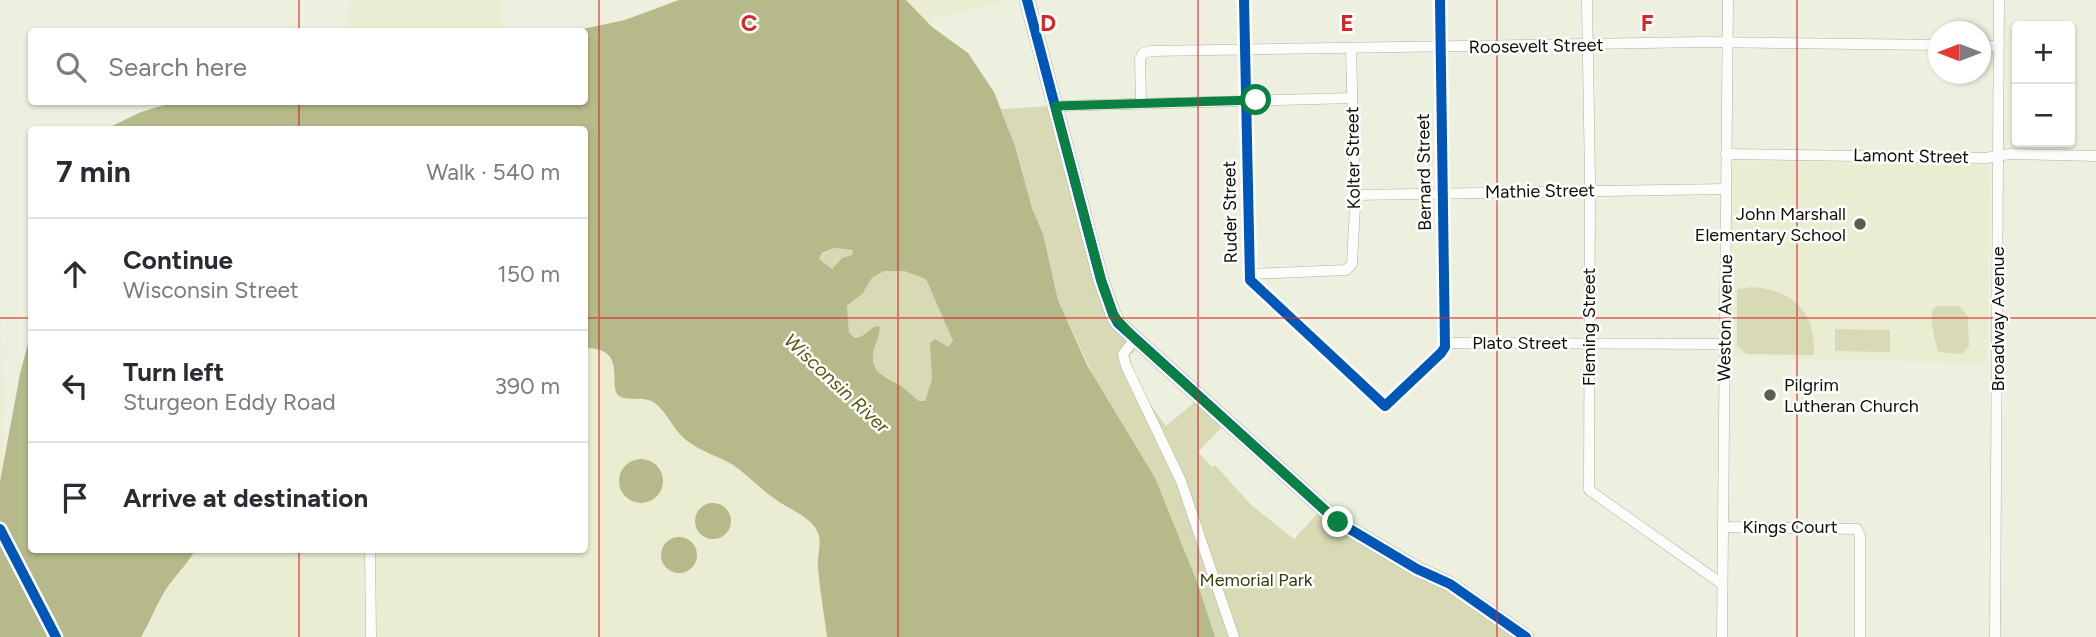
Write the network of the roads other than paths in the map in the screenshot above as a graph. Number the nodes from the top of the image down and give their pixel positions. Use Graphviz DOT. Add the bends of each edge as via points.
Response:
graph roads {
  1 [pos="1027,0"];
  2 [pos="1244,0"];
  3 [pos="1440,0"];
  4 [pos="1587,0"];
  5 [pos="1728,0"];
  6 [pos="1999,0"];
  7 [pos="1727,42"];
  8 [pos="1588,45"];
  9 [pos="1928,45"];
  10 [pos="1991,46"];
  11 [pos="1999,46"];
  12 [pos="1441,47"];
  13 [pos="1351,48"];
  14 [pos="1245,49"];
  15 [pos="1352,97"];
  16 [pos="1245,101"];
  17 [pos="1141,103"];
  18 [pos="1055,106"];
  19 [pos="1726,154"];
  20 [pos="1999,155"];
  21 [pos="2096,156"];
  22 [pos="1726,189"];
  23 [pos="1590,190"];
  24 [pos="1442,194"];
  25 [pos="1354,195"];
  26 [pos="1249,274"];
  27 [pos="1135,339"];
  28 [pos="1445,343"];
  29 [pos="1589,343"];
  30 [pos="1725,344"];
  31 [pos="1723,527"];
  32 [pos="0,529"];
  33 [pos="370,553"];
  34 [pos="1722,584"];
  35 [pos="56,637"];
  36 [pos="371,637"];
  37 [pos="1234,637"];
  38 [pos="1526,637"];
  39 [pos="1722,637"];
  40 [pos="1860,637"];
  41 [pos="1995,637"];
  1 -- 18 [label="street"];
  2 -- 14 [label="street, Ruder Street"];
  3 -- 12 [label="street, Bernard Street"];
  4 -- 8 [label="street, Fleming Street"];
  5 -- 7 [label="street, Weston Avenue"];
  6 -- 11 [label="street, Broadway Avenue"];
  7 -- 8 [label="street, Roosevelt Street"];
  7 -- 9 [label="street, Roosevelt Street"];
  7 -- 19 [label="street, Weston Avenue"];
  8 -- 12 [label="street, Roosevelt Street"];
  8 -- 23 [label="street, Fleming Street"];
  10 -- 11 [label="street"];
  11 -- 20 [label="street, Broadway Avenue"];
  12 -- 13 [label="street, Roosevelt Street"];
  12 -- 24 [label="street, Bernard Street"];
  13 -- 14 [label="street, Roosevelt Street"];
  13 -- 15 [label="street, Kolter Street"];
  14 -- 16 [label="street, Ruder Street"];
  14 -- 17 [label="street, Roosevelt Street" via="1144,52 1140,59"];
  15 -- 16 [label="street"];
  15 -- 25 [label="street, Kolter Street"];
  16 -- 17 [label="street"];
  16 -- 26 [label="street, Ruder Street"];
  17 -- 18 [label="street"];
  18 -- 27 [label="street" via="1104,290 1114,316"];
  19 -- 20 [label="street, Lamont Street"];
  19 -- 22 [label="street, Weston Avenue"];
  20 -- 21 [label="street, Lamont Street"];
  20 -- 41 [label="street, Broadway Avenue"];
  22 -- 23 [label="street, Mathie Street"];
  22 -- 30 [label="street, Weston Avenue"];
  23 -- 24 [label="street, Mathie Street"];
  23 -- 29 [label="street, Fleming Street"];
  24 -- 25 [label="street, Mathie Street"];
  24 -- 28 [label="street, Bernard Street"];
  25 -- 26 [label="street, Kolter Street" via="1350,267"];
  26 -- 28 [label="street, Ruder Street" via="1264,295 1385,406 1441,353"];
  27 -- 37 [label="street" via="1123,354 1126,366 1181,481"];
  27 -- 38 [label="street" via="1338,522 1450,584"];
  28 -- 29 [label="street, Plato Street"];
  29 -- 30 [label="street, Plato Street"];
  29 -- 34 [label="street, Fleming Street" via="1589,490"];
  30 -- 31 [label="street, Weston Avenue"];
  31 -- 34 [label="street, Weston Avenue"];
  31 -- 40 [label="street, Kings Court" via="1857,529"];
  32 -- 35 [label="street"];
  33 -- 36 [label="street"];
  34 -- 39 [label="street, Weston Avenue"];
}
